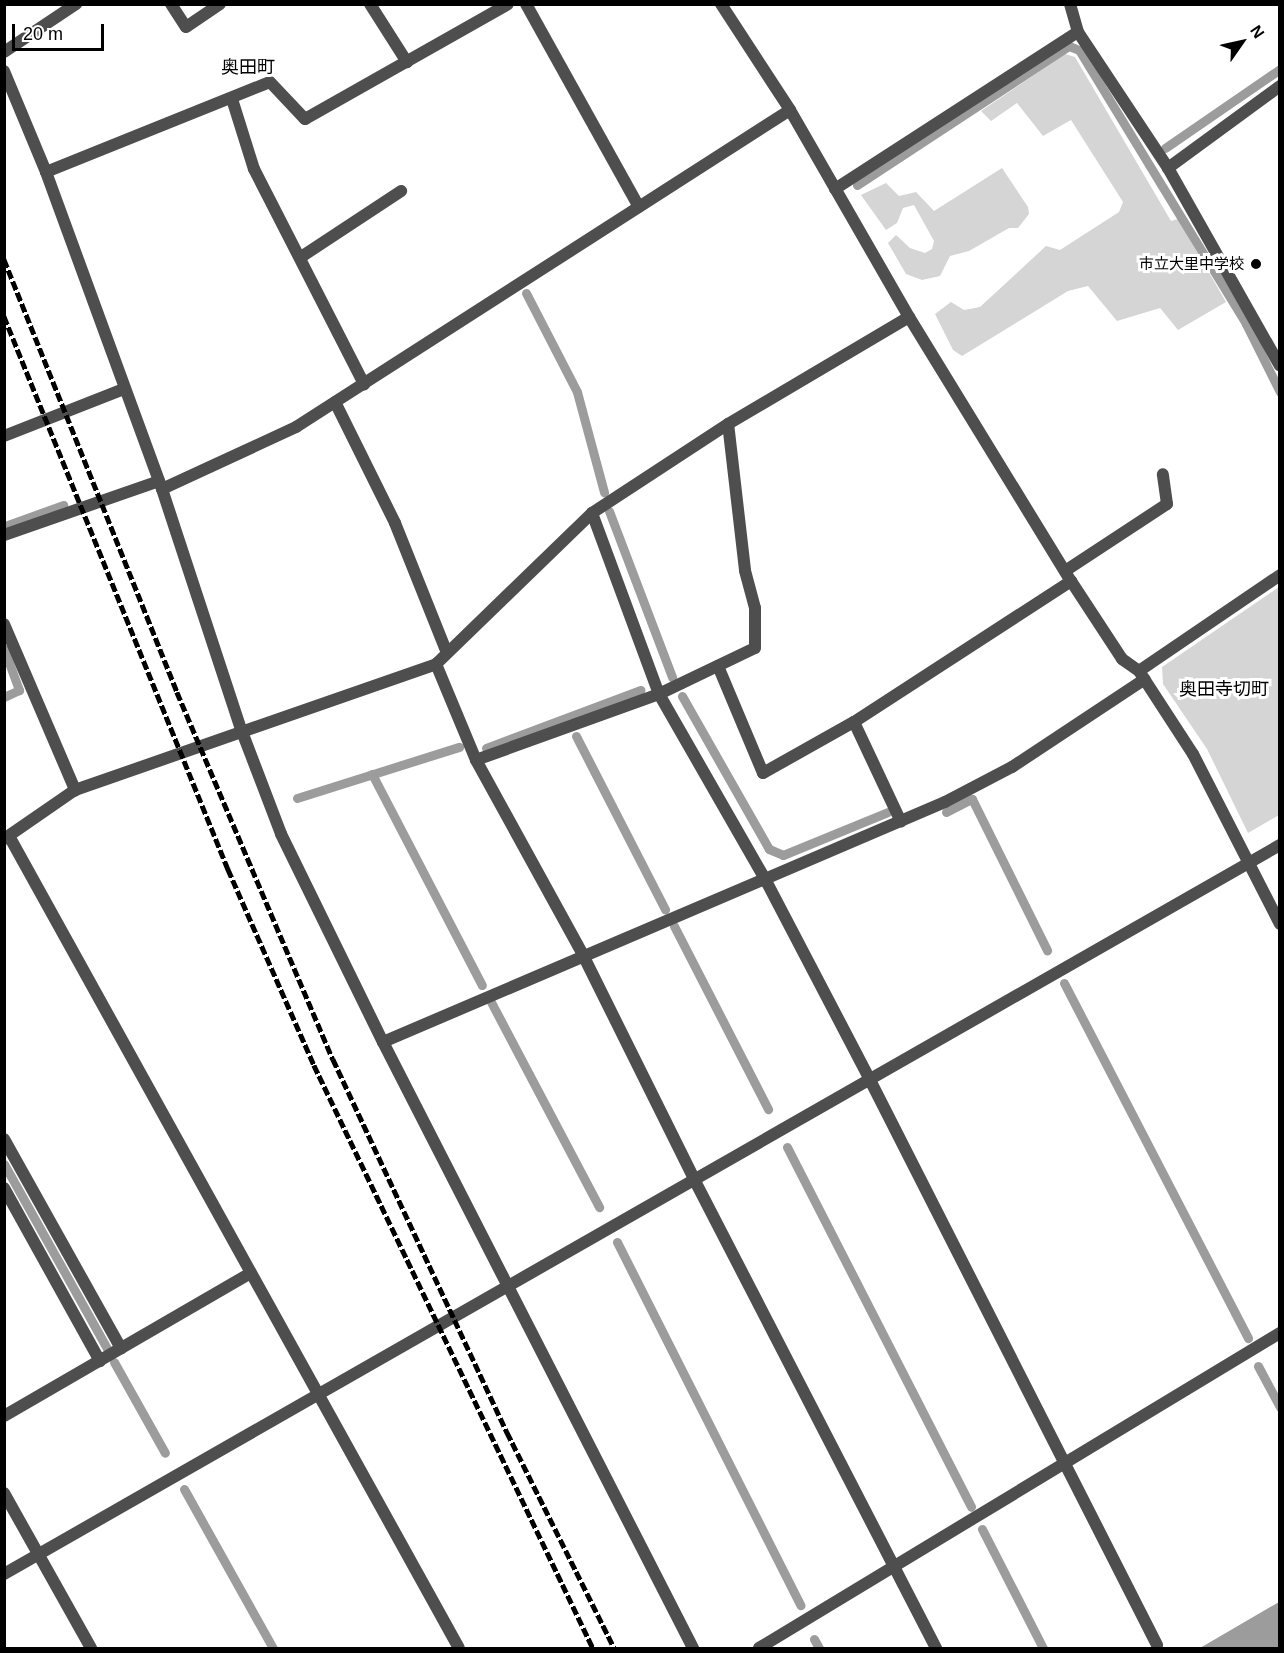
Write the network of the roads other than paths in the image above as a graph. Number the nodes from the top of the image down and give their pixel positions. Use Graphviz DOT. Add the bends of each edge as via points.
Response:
graph roads {
  1 [pos="76,4"];
  2 [pos="171,4"];
  3 [pos="220,4"];
  4 [pos="370,4"];
  5 [pos="508,4"];
  6 [pos="526,4"];
  7 [pos="721,4"];
  8 [pos="1070,4"];
  9 [pos="1078,32"];
  10 [pos="4,52"];
  11 [pos="406,62"];
  12 [pos="4,71"];
  13 [pos="1280,86"];
  14 [pos="232,99"];
  15 [pos="790,110"];
  16 [pos="1167,168"];
  17 [pos="46,172"];
  18 [pos="835,189"];
  19 [pos="401,191"];
  20 [pos="639,207"];
  21 [pos="301,257"];
  22 [pos="909,317"];
  23 [pos="1280,366"];
  24 [pos="364,384"];
  25 [pos="124,389"];
  26 [pos="335,402"];
  27 [pos="728,424"];
  28 [pos="4,436"];
  29 [pos="1162,474"];
  30 [pos="160,485"];
  31 [pos="592,513"];
  32 [pos="4,535"];
  33 [pos="1280,575"];
  34 [pos="1068,576"];
  35 [pos="4,624"];
  36 [pos="447,653"];
  37 [pos="436,664"];
  38 [pos="718,666"];
  39 [pos="1142,675"];
  40 [pos="659,694"];
  41 [pos="854,722"];
  42 [pos="241,729"];
  43 [pos="476,760"];
  44 [pos="75,790"];
  45 [pos="901,822"];
  46 [pos="7,837"];
  47 [pos="1280,844"];
  48 [pos="1248,862"];
  49 [pos="764,877"];
  50 [pos="1280,924"];
  51 [pos="583,955"];
  52 [pos="383,1042"];
  53 [pos="869,1078"];
  54 [pos="4,1139"];
  55 [pos="694,1181"];
  56 [pos="4,1188"];
  57 [pos="251,1273"];
  58 [pos="509,1288"];
  59 [pos="1280,1333"];
  60 [pos="121,1348"];
  61 [pos="100,1361"];
  62 [pos="318,1396"];
  63 [pos="4,1416"];
  64 [pos="1065,1465"];
  65 [pos="4,1493"];
  66 [pos="39,1554"];
  67 [pos="895,1569"];
  68 [pos="4,1574"];
  69 [pos="1157,1645"];
  70 [pos="91,1648"];
  71 [pos="459,1648"];
  72 [pos="693,1648"];
  73 [pos="759,1648"];
  74 [pos="936,1648"];
  1 -- 10 [label="street"];
  2 -- 3 [label="street" via="186,27"];
  4 -- 11 [label="street"];
  5 -- 11 [label="street"];
  6 -- 20 [label="street"];
  7 -- 15 [label="street"];
  8 -- 9 [label="street"];
  9 -- 16 [label="street"];
  9 -- 18 [label="street"];
  11 -- 14 [label="street" via="305,119 270,82"];
  12 -- 17 [label="street"];
  13 -- 16 [label="street"];
  14 -- 17 [label="street"];
  14 -- 21 [label="street" via="254,169"];
  15 -- 18 [label="street"];
  15 -- 20 [label="street"];
  16 -- 23 [label="street"];
  17 -- 25 [label="street"];
  18 -- 22 [label="street"];
  19 -- 21 [label="street"];
  20 -- 24 [label="street"];
  21 -- 24 [label="street"];
  22 -- 27 [label="street"];
  22 -- 34 [label="street"];
  24 -- 26 [label="street"];
  25 -- 28 [label="street"];
  25 -- 30 [label="street"];
  26 -- 30 [label="street" via="296,428"];
  26 -- 36 [label="street" via="395,523"];
  27 -- 31 [label="street"];
  27 -- 38 [label="street" via="745,570 755,608 755,648"];
  29 -- 34 [label="street" via="1167,504"];
  30 -- 32 [label="street"];
  30 -- 42 [label="street"];
  31 -- 36 [label="street"];
  31 -- 40 [label="street"];
  33 -- 39 [label="street"];
  34 -- 39 [label="street" via="1122,659"];
  34 -- 41 [label="street"];
  35 -- 44 [label="street"];
  36 -- 37 [label="street"];
  37 -- 42 [label="street"];
  37 -- 43 [label="street"];
  38 -- 40 [label="street"];
  38 -- 41 [label="street" via="763,773"];
  39 -- 45 [label="street" via="1012,767"];
  39 -- 48 [label="street" via="1193,754"];
  40 -- 43 [label="street"];
  40 -- 49 [label="street"];
  41 -- 45 [label="street"];
  42 -- 44 [label="street"];
  42 -- 52 [label="street" via="281,834"];
  43 -- 51 [label="street"];
  44 -- 46 [label="street"];
  45 -- 49 [label="street"];
  46 -- 57 [label="street"];
  47 -- 48 [label="street"];
  48 -- 50 [label="street"];
  48 -- 53 [label="street"];
  49 -- 51 [label="street"];
  49 -- 53 [label="street"];
  51 -- 52 [label="street"];
  51 -- 55 [label="street"];
  52 -- 58 [label="street"];
  53 -- 55 [label="street"];
  53 -- 64 [label="street"];
  54 -- 60 [label="street"];
  55 -- 58 [label="street"];
  55 -- 67 [label="street"];
  56 -- 61 [label="street"];
  57 -- 60 [label="street"];
  57 -- 62 [label="street"];
  58 -- 62 [label="street"];
  58 -- 72 [label="street"];
  59 -- 64 [label="street"];
  60 -- 61 [label="street"];
  61 -- 63 [label="street"];
  62 -- 66 [label="street"];
  62 -- 71 [label="street"];
  64 -- 67 [label="street"];
  64 -- 69 [label="street"];
  65 -- 66 [label="street"];
  66 -- 68 [label="street"];
  66 -- 70 [label="street"];
  67 -- 73 [label="street"];
  67 -- 74 [label="street"];
}
